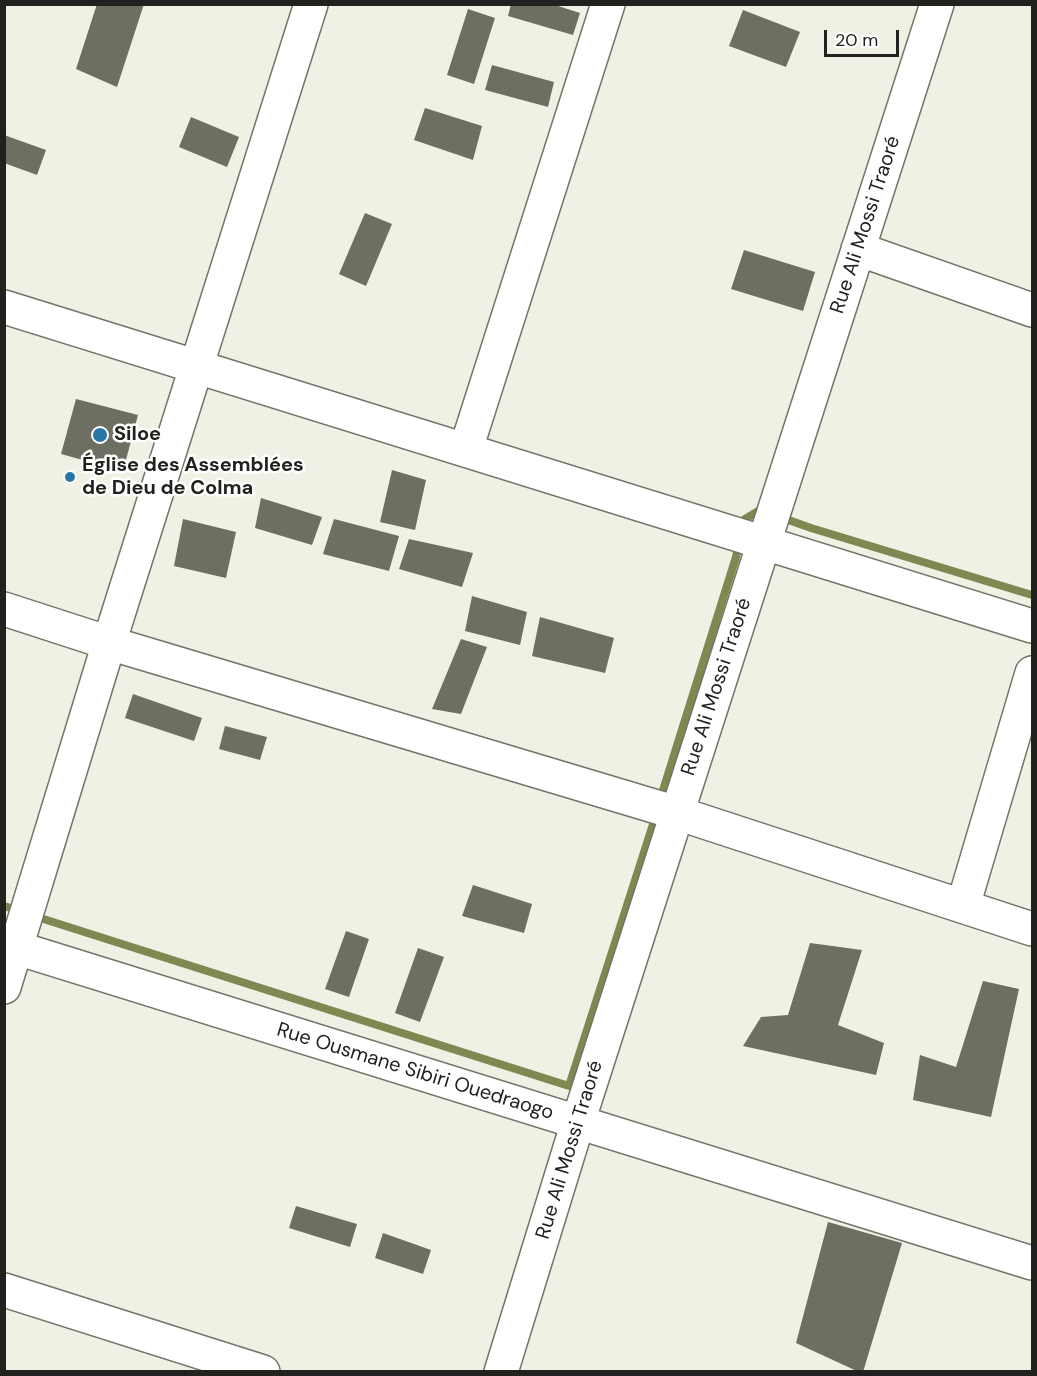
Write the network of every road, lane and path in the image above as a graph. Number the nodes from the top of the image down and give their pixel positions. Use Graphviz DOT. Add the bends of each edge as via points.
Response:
graph roads {
  1 [pos="311,4"];
  2 [pos="608,4"];
  3 [pos="937,4"];
  4 [pos="858,249"];
  5 [pos="4,307"];
  6 [pos="1032,310"];
  7 [pos="197,366"];
  8 [pos="466,449"];
  9 [pos="764,542"];
  10 [pos="4,609"];
  11 [pos="1032,626"];
  12 [pos="110,643"];
  13 [pos="1032,673"];
  14 [pos="677,813"];
  15 [pos="963,906"];
  16 [pos="1032,929"];
  17 [pos="11,946"];
  18 [pos="4,987"];
  19 [pos="578,1122"];
  20 [pos="1032,1263"];
  21 [pos="4,1290"];
  22 [pos="263,1371"];
  23 [pos="501,1371"];
  1 -- 7 [label="street"];
  2 -- 8 [label="street"];
  3 -- 4 [label="street, Rue Ali Mossi Traoré"];
  4 -- 6 [label="street"];
  4 -- 9 [label="street, Rue Ali Mossi Traoré"];
  5 -- 7 [label="street"];
  7 -- 8 [label="street"];
  7 -- 12 [label="street"];
  8 -- 9 [label="street"];
  9 -- 11 [label="street"];
  9 -- 14 [label="street, Rue Ali Mossi Traoré"];
  10 -- 12 [label="street"];
  12 -- 14 [label="street"];
  12 -- 17 [label="street"];
  13 -- 15 [label="street"];
  14 -- 15 [label="street"];
  14 -- 19 [label="street, Rue Ali Mossi Traoré"];
  15 -- 16 [label="street"];
  17 -- 18 [label="street"];
  17 -- 19 [label="street, Rue Ousmane Sibiri Ouedraogo"];
  19 -- 20 [label="street, Rue Ousmane Sibiri Ouedraogo"];
  19 -- 23 [label="street, Rue Ali Mossi Traoré"];
  21 -- 22 [label="street"];
}
